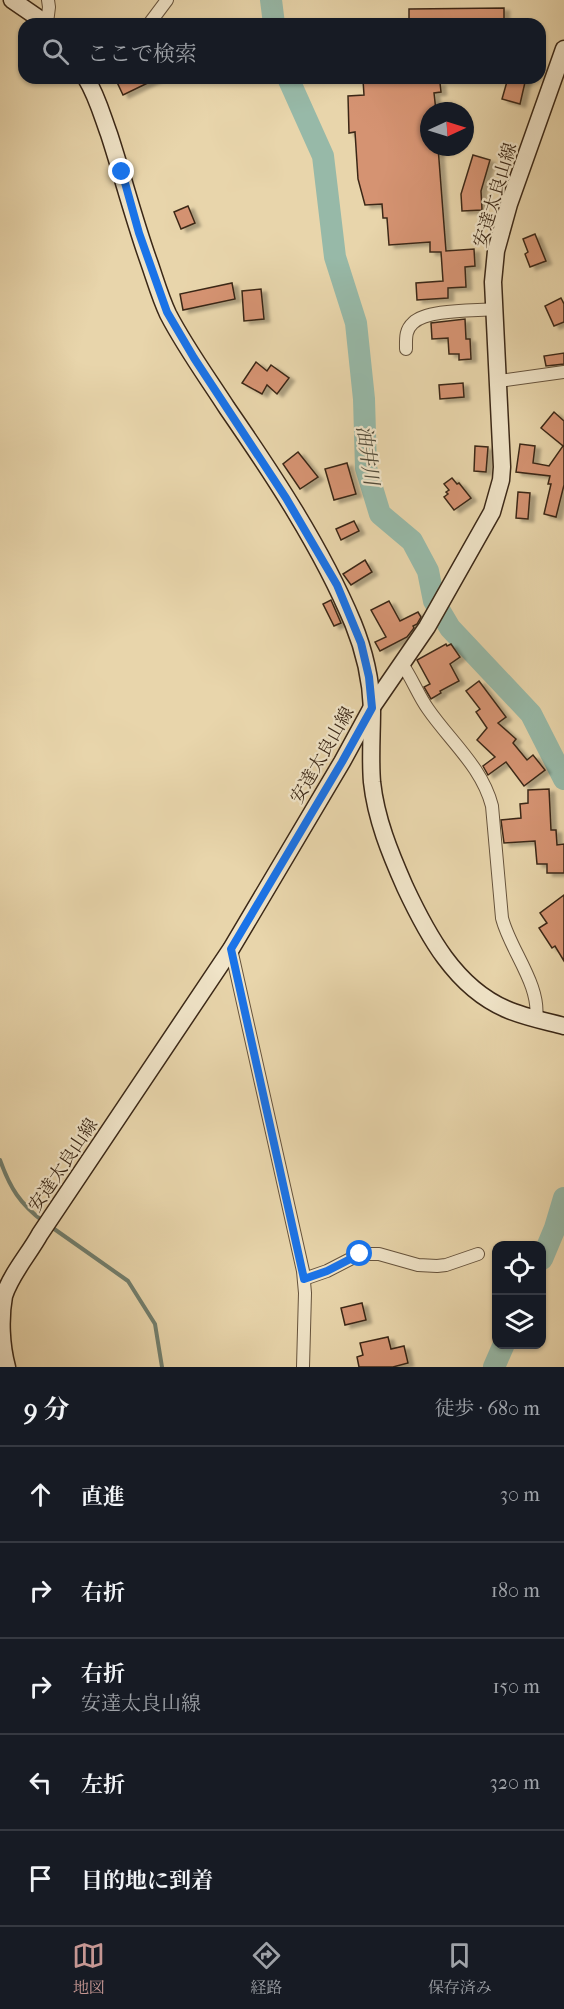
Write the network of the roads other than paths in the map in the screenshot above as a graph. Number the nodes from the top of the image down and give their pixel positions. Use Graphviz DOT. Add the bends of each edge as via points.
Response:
graph roads {
  1 [pos="12,0"];
  2 [pos="48,0"];
  3 [pos="167,0"];
  4 [pos="38,18"];
  5 [pos="48,18"];
  6 [pos="154,18"];
  7 [pos="564,49"];
  8 [pos="90,84"];
  9 [pos="495,309"];
  10 [pos="406,349"];
  11 [pos="564,372"];
  12 [pos="499,381"];
  13 [pos="402,664"];
  14 [pos="372,708"];
  15 [pos="231,949"];
  16 [pos="536,1019"];
  17 [pos="564,1026"];
  18 [pos="478,1254"];
  19 [pos="304,1279"];
  20 [pos="7,1367"];
  21 [pos="303,1367"];
  1 -- 4 [label="main road"];
  2 -- 5 [label="street"];
  3 -- 6 [label="street"];
  7 -- 9 [label="main road, 安達太良山線" via="499,234"];
  8 -- 14 [label="main road" via="167,312 337,585 361,643"];
  9 -- 10 [label="street" via="420,318 406,334"];
  9 -- 12 [label="main road, 安達太良山線"];
  11 -- 12 [label="street"];
  12 -- 13 [label="main road, 安達太良山線" via="501,480 492,512"];
  13 -- 14 [label="main road, 安達太良山線"];
  13 -- 16 [label="street" via="426,706 478,772 489,793 502,918 529,979"];
  14 -- 15 [label="main road, 安達太良山線"];
  14 -- 16 [label="main road" via="372,783 379,821 392,859 428,934 469,984 505,1008"];
  15 -- 19 [label="street"];
  15 -- 20 [label="main road, 安達太良山線" via="4,1294 0,1327"];
  16 -- 17 [label="main road"];
  18 -- 19 [label="street" via="438,1266 360,1254"];
  19 -- 21 [label="street"];
}
